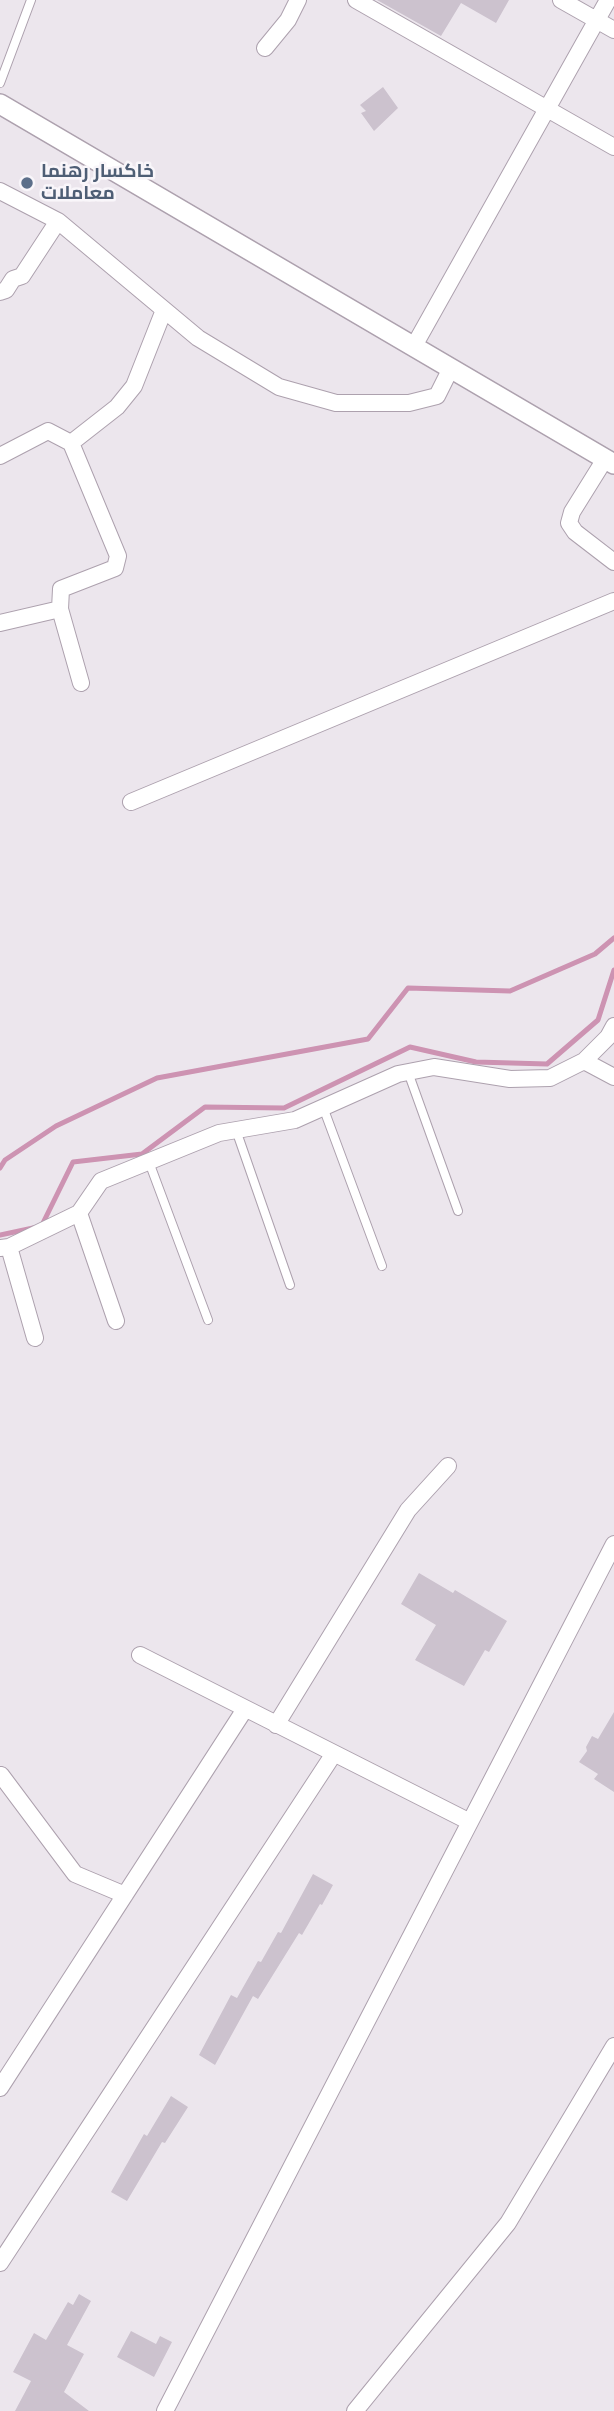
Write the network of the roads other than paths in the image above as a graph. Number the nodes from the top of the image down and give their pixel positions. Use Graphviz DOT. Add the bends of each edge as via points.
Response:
graph roads {
  1 [pos="31,0"];
  2 [pos="298,0"];
  3 [pos="356,0"];
  4 [pos="561,0"];
  5 [pos="608,0"];
  6 [pos="597,20"];
  7 [pos="614,30"];
  8 [pos="265,48"];
  9 [pos="0,83"];
  10 [pos="0,104"];
  11 [pos="547,109"];
  12 [pos="614,147"];
  13 [pos="0,191"];
  14 [pos="58,221"];
  15 [pos="0,292"];
  16 [pos="164,310"];
  17 [pos="414,346"];
  18 [pos="451,368"];
  19 [pos="71,443"];
  20 [pos="0,456"];
  21 [pos="610,461"];
  22 [pos="614,562"];
  23 [pos="614,601"];
  24 [pos="61,609"];
  25 [pos="0,623"];
  26 [pos="80,682"];
  27 [pos="131,802"];
  28 [pos="614,1026"];
  29 [pos="584,1061"];
  30 [pos="408,1072"];
  31 [pos="614,1077"];
  32 [pos="323,1107"];
  33 [pos="236,1130"];
  34 [pos="149,1162"];
  35 [pos="458,1211"];
  36 [pos="79,1213"];
  37 [pos="5,1247"];
  38 [pos="382,1266"];
  39 [pos="290,1285"];
  40 [pos="208,1320"];
  41 [pos="116,1321"];
  42 [pos="35,1338"];
  43 [pos="448,1466"];
  44 [pos="614,1544"];
  45 [pos="140,1655"];
  46 [pos="245,1709"];
  47 [pos="276,1725"];
  48 [pos="333,1755"];
  49 [pos="1,1775"];
  50 [pos="470,1822"];
  51 [pos="125,1895"];
  52 [pos="614,2046"];
  53 [pos="0,2088"];
  54 [pos="0,2263"];
  55 [pos="165,2411"];
  56 [pos="355,2411"];
  1 -- 9 [label="lane"];
  2 -- 8 [label="street" via="289,20"];
  3 -- 11 [label="street"];
  4 -- 6 [label="street"];
  5 -- 6 [label="street"];
  6 -- 7 [label="street"];
  6 -- 11 [label="street"];
  10 -- 17 [label="street"];
  11 -- 12 [label="street"];
  11 -- 17 [label="street"];
  13 -- 14 [label="street"];
  14 -- 15 [label="street" via="22,276"];
  14 -- 16 [label="street"];
  16 -- 18 [label="street" via="198,338 279,387 336,403 409,403 436,396"];
  16 -- 19 [label="street" via="134,386 117,407"];
  17 -- 18 [label="street"];
  18 -- 21 [label="street"];
  19 -- 20 [label="street" via="48,431"];
  19 -- 24 [label="street" via="118,563 62,587"];
  21 -- 22 [label="street" via="572,512 569,523"];
  23 -- 27 [label="street"];
  24 -- 25 [label="street"];
  24 -- 26 [label="street"];
  28 -- 29 [label="street"];
  29 -- 30 [label="street" via="550,1078 510,1079 434,1067"];
  29 -- 31 [label="street"];
  30 -- 32 [label="street"];
  30 -- 35 [label="lane"];
  32 -- 33 [label="street" via="295,1120"];
  32 -- 38 [label="lane"];
  33 -- 34 [label="street"];
  33 -- 39 [label="lane"];
  34 -- 36 [label="street" via="101,1181"];
  34 -- 40 [label="lane"];
  36 -- 37 [label="street"];
  36 -- 41 [label="street"];
  37 -- 42 [label="street"];
  43 -- 47 [label="street" via="408,1510"];
  44 -- 50 [label="street"];
  45 -- 46 [label="street"];
  46 -- 47 [label="street"];
  46 -- 51 [label="street"];
  47 -- 48 [label="street"];
  48 -- 50 [label="street"];
  48 -- 54 [label="street"];
  49 -- 51 [label="street" via="75,1874"];
  50 -- 55 [label="street"];
  51 -- 53 [label="street"];
  52 -- 56 [label="street" via="508,2223"];
}
